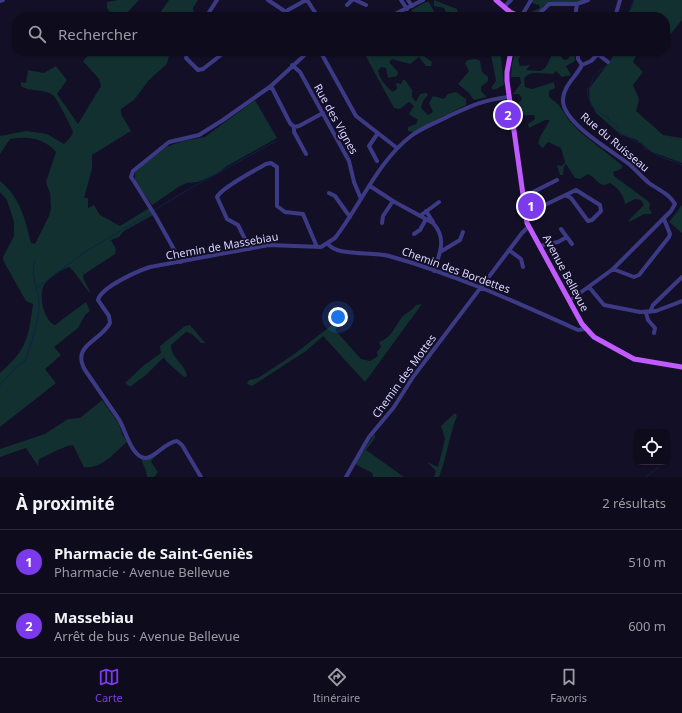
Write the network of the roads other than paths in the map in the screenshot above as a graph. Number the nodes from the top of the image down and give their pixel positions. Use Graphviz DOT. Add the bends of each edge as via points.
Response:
graph roads {
  1 [pos="3,0"];
  2 [pos="217,0"];
  3 [pos="268,0"];
  4 [pos="306,0"];
  5 [pos="353,0"];
  6 [pos="401,0"];
  7 [pos="408,0"];
  8 [pos="423,0"];
  9 [pos="496,0"];
  10 [pos="511,0"];
  11 [pos="531,0"];
  12 [pos="588,0"];
  13 [pos="620,0"];
  14 [pos="0,1"];
  15 [pos="577,4"];
  16 [pos="347,5"];
  17 [pos="366,5"];
  18 [pos="504,7"];
  19 [pos="410,8"];
  20 [pos="209,12"];
  21 [pos="286,12"];
  22 [pos="314,12"];
  23 [pos="401,12"];
  24 [pos="512,12"];
  25 [pos="524,12"];
  26 [pos="541,12"];
  27 [pos="575,12"];
  28 [pos="616,12"];
  29 [pos="186,56"];
  30 [pos="220,56"];
  31 [pos="303,56"];
  32 [pos="323,56"];
  33 [pos="510,56"];
  34 [pos="578,56"];
  35 [pos="596,56"];
  36 [pos="603,56"];
  37 [pos="608,62"];
  38 [pos="292,65"];
  39 [pos="582,65"];
  40 [pos="271,86"];
  41 [pos="508,97"];
  42 [pos="323,113"];
  43 [pos="294,127"];
  44 [pos="378,133"];
  45 [pos="398,148"];
  46 [pos="306,154"];
  47 [pos="377,161"];
  48 [pos="557,180"];
  49 [pos="355,186"];
  50 [pos="370,186"];
  51 [pos="365,191"];
  52 [pos="329,192"];
  53 [pos="567,196"];
  54 [pos="523,197"];
  55 [pos="361,199"];
  56 [pos="393,201"];
  57 [pos="438,202"];
  58 [pos="426,211"];
  59 [pos="526,214"];
  60 [pos="420,216"];
  61 [pos="350,217"];
  62 [pos="426,219"];
  63 [pos="664,219"];
  64 [pos="382,223"];
  65 [pos="433,223"];
  66 [pos="529,226"];
  67 [pos="561,229"];
  68 [pos="463,232"];
  69 [pos="414,234"];
  70 [pos="567,237"];
  71 [pos="328,244"];
  72 [pos="572,244"];
  73 [pos="540,246"];
  74 [pos="317,247"];
  75 [pos="250,249"];
  76 [pos="509,250"];
  77 [pos="440,252"];
  78 [pos="181,262"];
  79 [pos="524,267"];
  80 [pos="613,269"];
  81 [pos="434,271"];
  82 [pos="682,277"];
  83 [pos="589,287"];
  84 [pos="482,288"];
  85 [pos="569,301"];
  86 [pos="682,301"];
  87 [pos="648,312"];
  88 [pos="584,328"];
  89 [pos="654,333"];
  90 [pos="682,367"];
  91 [pos="201,477"];
  92 [pos="346,477"];
  1 -- 14 [label="street"];
  2 -- 20 [label="street"];
  3 -- 21 [label="street"];
  4 -- 21 [label="street"];
  4 -- 22 [label="street"];
  5 -- 16 [label="street"];
  5 -- 17 [label="street"];
  6 -- 19 [label="street"];
  7 -- 19 [label="street"];
  8 -- 19 [label="street"];
  9 -- 18 [label="main road"];
  10 -- 18 [label="street"];
  11 -- 25 [label="street"];
  12 -- 15 [label="street"];
  13 -- 28 [label="street"];
  15 -- 26 [label="street" via="549,4"];
  15 -- 27 [label="street"];
  18 -- 24 [label="main road"];
  19 -- 23 [label="street"];
  29 -- 30 [label="street" via="198,70"];
  31 -- 38 [label="street"];
  32 -- 44 [label="street" via="356,116"];
  33 -- 41 [label="main road, Avenue Bellevue" via="506,72"];
  34 -- 39 [label="street"];
  35 -- 39 [label="street, Rue du Ruisseau"];
  36 -- 37 [label="street"];
  38 -- 40 [label="street"];
  38 -- 42 [label="street, Rue des Vignes" via="300,72"];
  39 -- 63 [label="street, Rue du Ruisseau" via="567,87 563,101 565,110 590,136 671,198 675,204"];
  40 -- 43 [label="street"];
  40 -- 78 [label="street" via="199,136 169,142 133,171 134,183"];
  41 -- 45 [label="street" via="486,100 422,128"];
  41 -- 54 [label="main road, Avenue Bellevue"];
  42 -- 43 [label="street"];
  42 -- 49 [label="street, Rue des Vignes" via="349,161"];
  43 -- 46 [label="street" via="294,132"];
  44 -- 45 [label="street"];
  44 -- 47 [label="street" via="369,146"];
  45 -- 50 [label="street"];
  48 -- 54 [label="street"];
  49 -- 51 [label="street"];
  49 -- 55 [label="street, Rue des Vignes"];
  50 -- 51 [label="street"];
  50 -- 56 [label="street"];
  51 -- 55 [label="street"];
  52 -- 61 [label="street" via="335,196"];
  53 -- 53 [label="street" via="573,190 578,191 600,204 601,211 588,221"];
  53 -- 59 [label="street"];
  54 -- 59 [label="main road, Avenue Bellevue"];
  55 -- 61 [label="street"];
  56 -- 60 [label="street"];
  56 -- 64 [label="street" via="383,216"];
  57 -- 58 [label="street"];
  58 -- 60 [label="street"];
  58 -- 65 [label="street"];
  59 -- 66 [label="main road, Avenue Bellevue"];
  60 -- 62 [label="street"];
  61 -- 71 [label="street"];
  62 -- 65 [label="street"];
  62 -- 69 [label="street" via="420,230"];
  63 -- 80 [label="street"];
  63 -- 80 [label="street" via="669,237 639,276"];
  65 -- 77 [label="street" via="442,236"];
  66 -- 73 [label="main road, Avenue Bellevue"];
  66 -- 76 [label="street, Chemin des Mottes"];
  67 -- 70 [label="street"];
  68 -- 77 [label="street" via="460,240"];
  70 -- 72 [label="street"];
  70 -- 73 [label="street"];
  71 -- 74 [label="street, Chemin de Massebiau"];
  71 -- 81 [label="street, Chemin des Bordettes" via="337,251 382,254"];
  73 -- 85 [label="main road, Avenue Bellevue"];
  74 -- 75 [label="street, Chemin de Massebiau" via="276,244"];
  74 -- 75 [label="street" via="303,214 285,212 277,206 277,168 271,163 238,180 217,197 227,219 238,225"];
  75 -- 78 [label="street, Chemin de Massebiau"];
  76 -- 79 [label="street" via="521,259"];
  76 -- 84 [label="street, Chemin des Mottes"];
  77 -- 81 [label="street"];
  78 -- 91 [label="street, Chemin de Massebiau" via="139,271 108,288 99,297 99,303 110,323 83,350 80,357 82,366 119,419 125,436 139,455 149,457 168,443 177,441"];
  80 -- 83 [label="street"];
  81 -- 84 [label="street, Chemin des Bordettes"];
  82 -- 87 [label="street"];
  83 -- 85 [label="street"];
  83 -- 87 [label="street" via="604,305"];
  84 -- 88 [label="street, Chemin des Bordettes" via="575,329"];
  84 -- 92 [label="street, Chemin des Mottes" via="369,437"];
  85 -- 88 [label="main road, Avenue Bellevue"];
  86 -- 87 [label="street"];
  87 -- 89 [label="street"];
  88 -- 90 [label="main road, Avenue Bellevue" via="594,337 634,359"];
}
